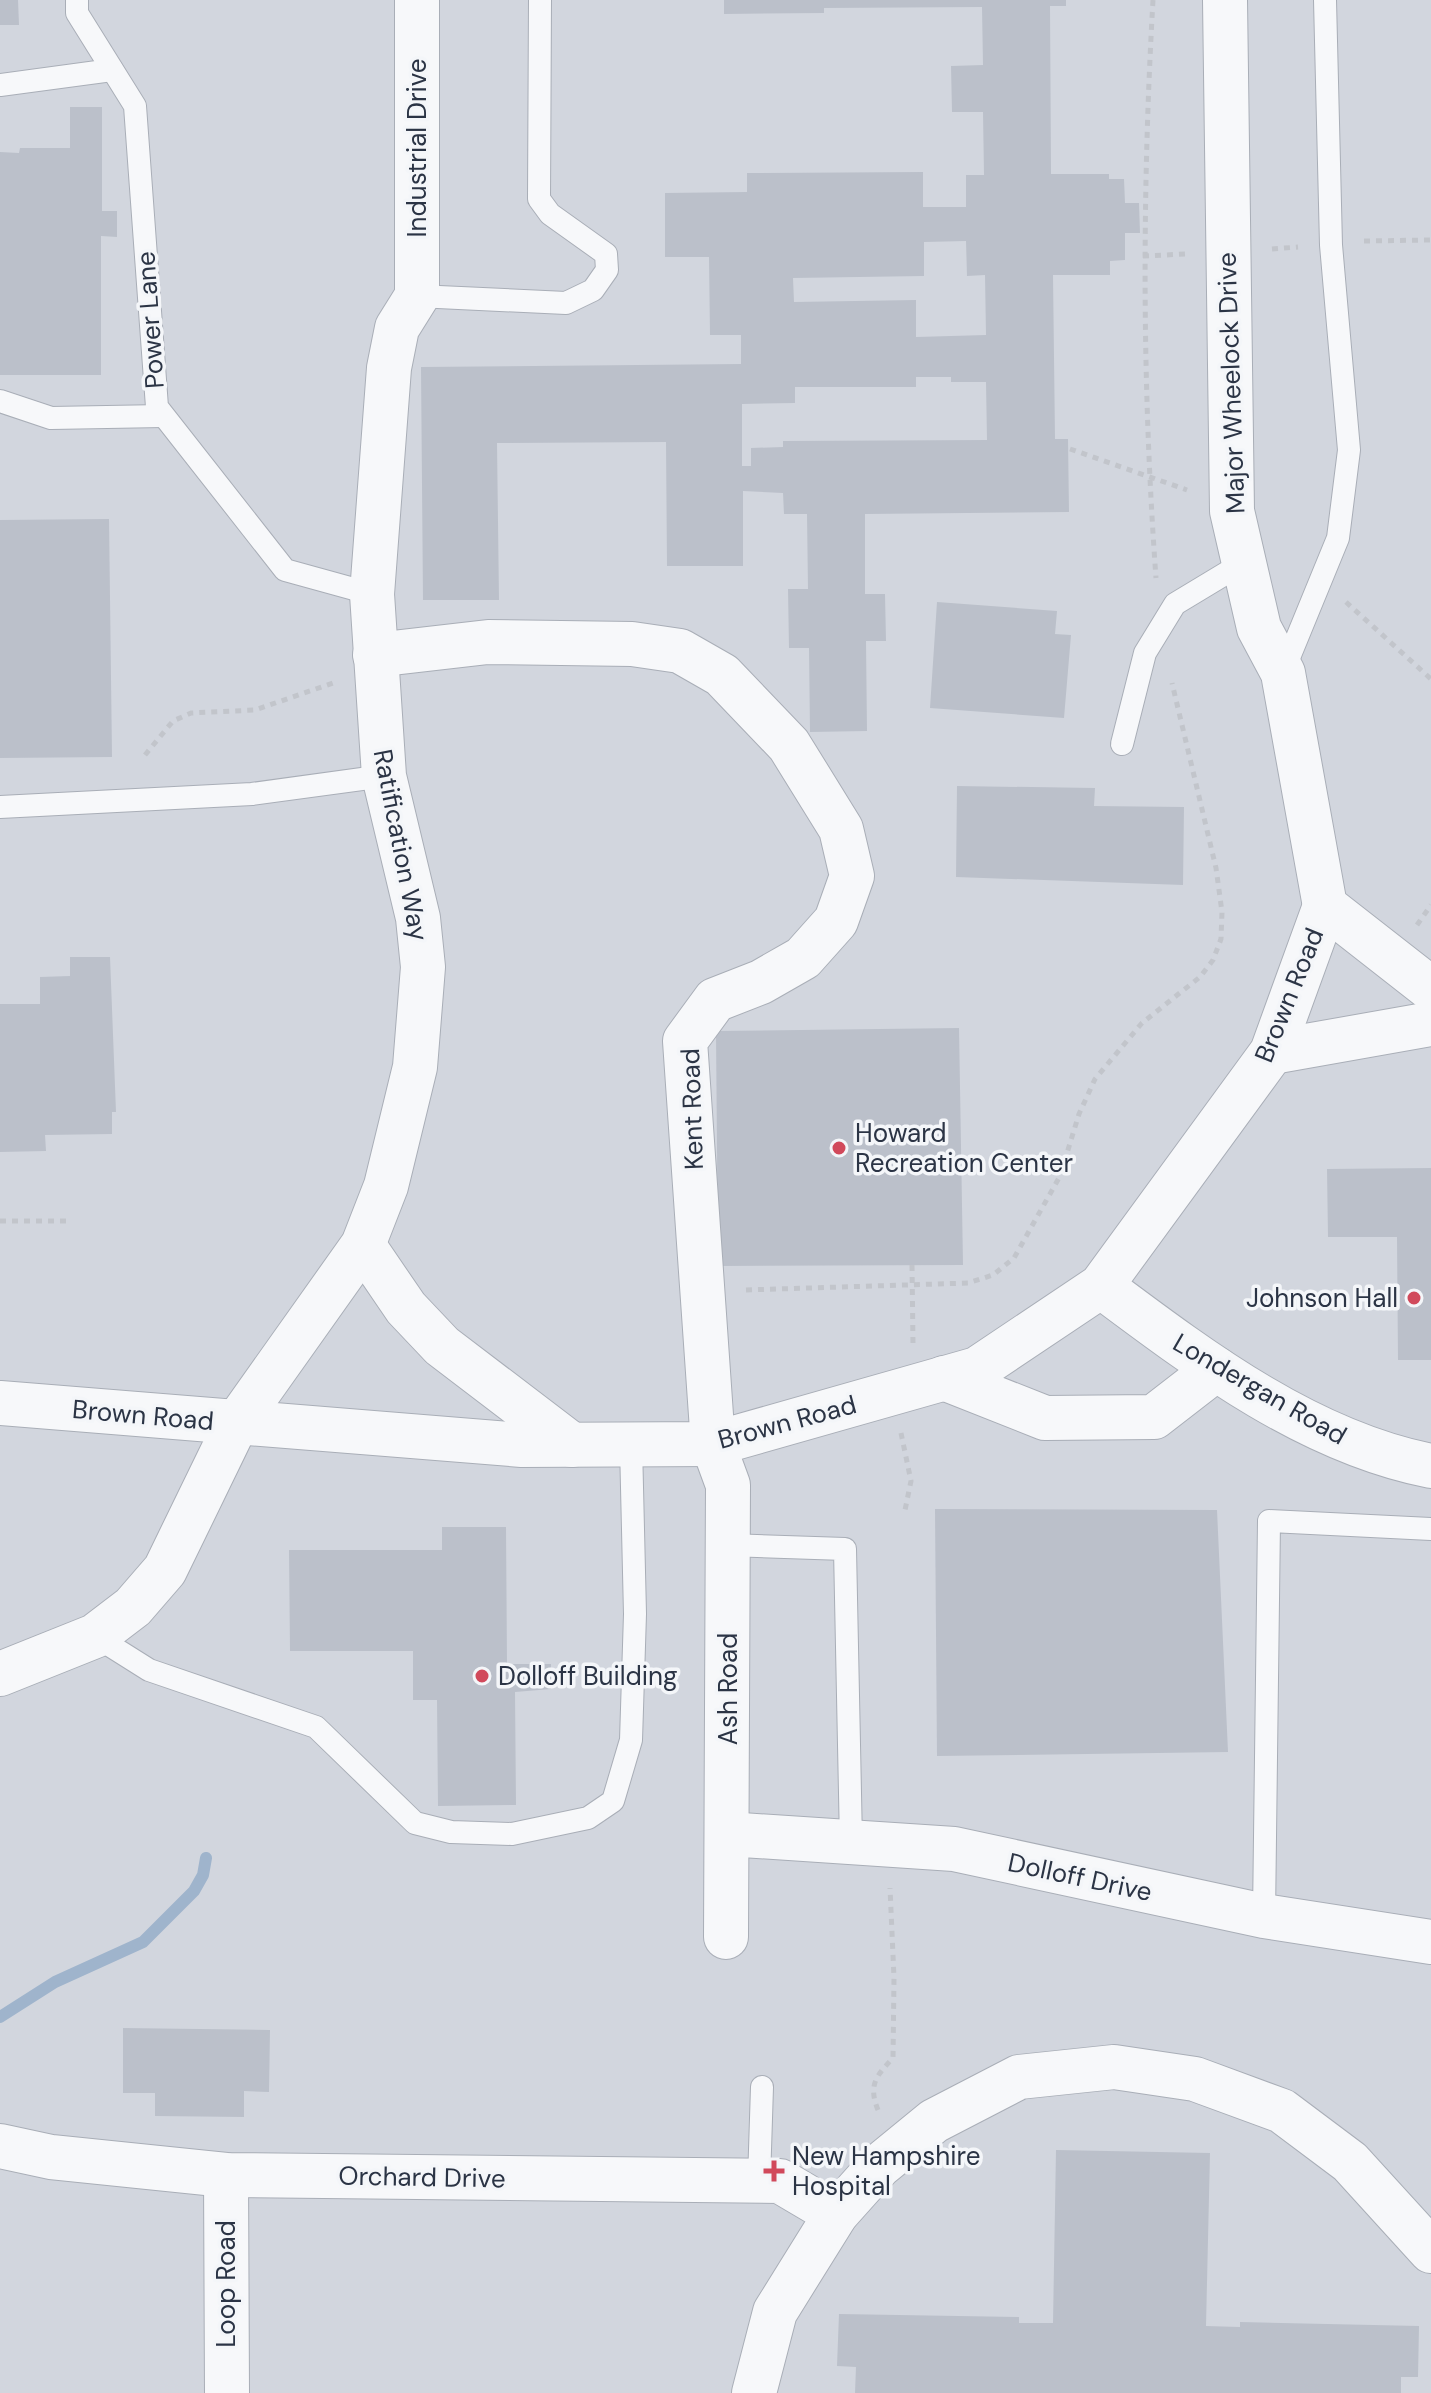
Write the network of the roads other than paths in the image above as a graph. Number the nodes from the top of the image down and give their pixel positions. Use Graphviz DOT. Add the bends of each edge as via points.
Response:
graph roads {
  1 [pos="77,0"];
  2 [pos="417,0"];
  3 [pos="540,0"];
  4 [pos="1225,0"];
  5 [pos="1325,0"];
  6 [pos="112,70"];
  7 [pos="0,85"];
  8 [pos="417,296"];
  9 [pos="0,401"];
  10 [pos="163,416"];
  11 [pos="1243,563"];
  12 [pos="372,594"];
  13 [pos="375,655"];
  14 [pos="1283,673"];
  15 [pos="1122,744"];
  16 [pos="384,776"];
  17 [pos="0,807"];
  18 [pos="1325,906"];
  19 [pos="1431,989"];
  20 [pos="1431,1024"];
  21 [pos="1272,1052"];
  22 [pos="363,1245"];
  23 [pos="1101,1286"];
  24 [pos="929,1367"];
  25 [pos="1216,1369"];
  26 [pos="0,1403"];
  27 [pos="236,1424"];
  28 [pos="713,1444"];
  29 [pos="572,1445"];
  30 [pos="631,1445"];
  31 [pos="1431,1466"];
  32 [pos="1431,1529"];
  33 [pos="729,1545"];
  34 [pos="95,1636"];
  35 [pos="0,1674"];
  36 [pos="727,1834"];
  37 [pos="851,1842"];
  38 [pos="1264,1916"];
  39 [pos="726,1937"];
  40 [pos="1431,1942"];
  41 [pos="762,2087"];
  42 [pos="0,2146"];
  43 [pos="226,2175"];
  44 [pos="759,2181"];
  45 [pos="836,2214"];
  46 [pos="1431,2251"];
  47 [pos="227,2393"];
  48 [pos="754,2393"];
  1 -- 6 [label="lane, Power Lane" via="77,13"];
  2 -- 8 [label="street, Industrial Drive"];
  3 -- 8 [label="lane" via="539,199 550,214 606,254 607,270 593,290 566,303"];
  4 -- 11 [label="street, Major Wheelock Drive" via="1232,511"];
  5 -- 14 [label="lane" via="1330,215 1349,450 1338,538"];
  6 -- 7 [label="lane"];
  6 -- 10 [label="lane, Power Lane" via="135,106 157,407"];
  8 -- 12 [label="street, Ratification Way" via="397,328 389,368"];
  9 -- 10 [label="lane" via="51,418"];
  10 -- 12 [label="lane, Power Lane" via="285,570"];
  11 -- 14 [label="street, Major Wheelock Drive" via="1259,628"];
  11 -- 15 [label="lane" via="1175,604 1145,653"];
  12 -- 13 [label="street, Ratification Way"];
  13 -- 16 [label="street, Ratification Way"];
  13 -- 28 [label="street, Kent Road" via="488,642 632,644 680,651 722,675 789,745 841,829 852,876 836,921 803,958 715,1000 685,1041"];
  14 -- 18 [label="street, Major Wheelock Drive"];
  16 -- 17 [label="lane" via="252,794"];
  16 -- 22 [label="street, Ratification Way" via="418,918 423,967 415,1067 386,1186"];
  18 -- 19 [label="street"];
  18 -- 21 [label="street, Brown Road"];
  20 -- 21 [label="street"];
  21 -- 23 [label="street, Brown Road"];
  22 -- 27 [label="street, Ratification Way"];
  22 -- 29 [label="street" via="406,1308 442,1346"];
  23 -- 24 [label="street, Brown Road" via="977,1369"];
  23 -- 25 [label="street, Londergan Road"];
  24 -- 25 [label="street" via="1045,1418 1154,1417"];
  24 -- 28 [label="street, Brown Road"];
  25 -- 31 [label="street, Londergan Road" via="1341,1439 1389,1458"];
  26 -- 27 [label="street, Brown Road"];
  27 -- 29 [label="street, Brown Road"];
  27 -- 34 [label="street, Ratification Way" via="165,1570 133,1607"];
  28 -- 30 [label="street, Brown Road"];
  28 -- 33 [label="street, Ash Road" via="728,1485"];
  29 -- 30 [label="street, Brown Road"];
  30 -- 34 [label="lane" via="631,1740 613,1801 588,1818 512,1834 451,1832 415,1823 316,1727 149,1670"];
  32 -- 38 [label="lane" via="1269,1521"];
  33 -- 36 [label="street, Ash Road"];
  33 -- 37 [label="lane" via="845,1549"];
  34 -- 35 [label="street, Ratification Way"];
  36 -- 37 [label="street, Dolloff Drive"];
  36 -- 39 [label="street, Ash Road"];
  37 -- 38 [label="street, Dolloff Drive" via="954,1849"];
  38 -- 40 [label="street, Dolloff Drive"];
  41 -- 44 [label="lane"];
  42 -- 43 [label="street, Orchard Drive" via="51,2157"];
  43 -- 44 [label="street, Orchard Drive"];
  43 -- 47 [label="street, Loop Road"];
  44 -- 45 [label="street, Orchard Drive" via="780,2181"];
  45 -- 46 [label="street" via="879,2166 934,2121 1019,2077 1114,2067 1195,2079 1282,2111 1350,2162"];
  45 -- 48 [label="street" via="775,2312"];
}
